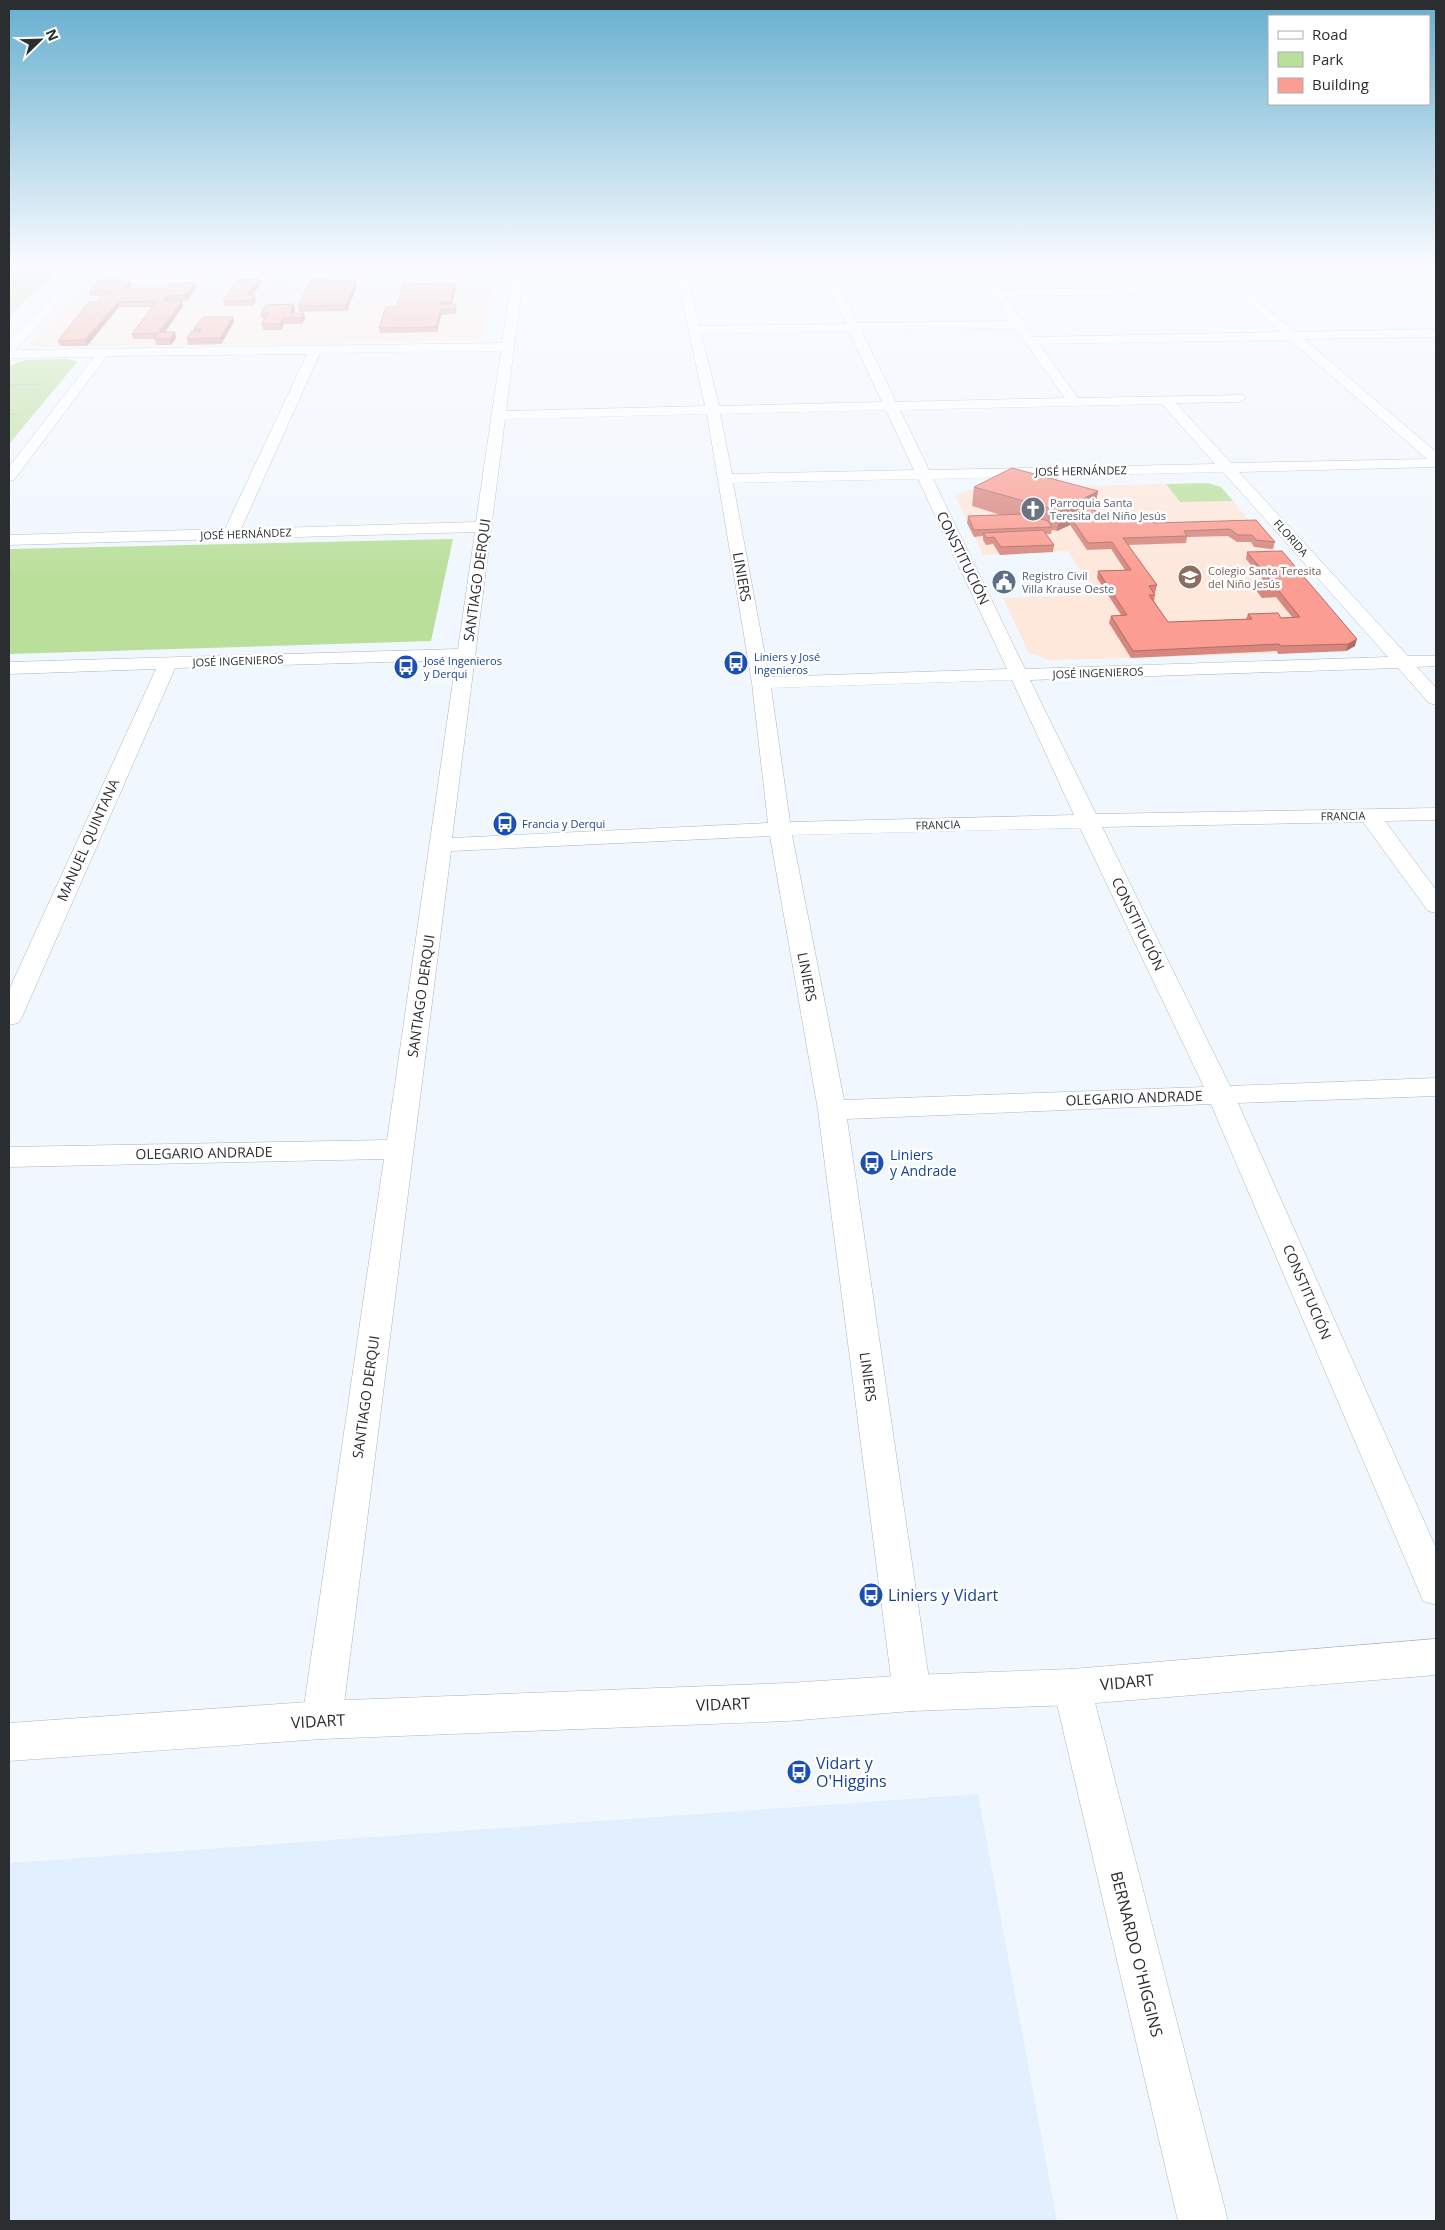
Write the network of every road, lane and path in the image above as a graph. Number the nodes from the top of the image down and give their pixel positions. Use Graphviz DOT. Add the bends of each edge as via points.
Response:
graph roads {
  1 [pos="91,369"];
  2 [pos="306,369"];
  3 [pos="505,369"];
  4 [pos="704,369"];
  5 [pos="873,369"];
  6 [pos="1050,369"];
  7 [pos="1330,369"];
  8 [pos="49,384"];
  9 [pos="9,385"];
  10 [pos="1239,398"];
  11 [pos="1166,400"];
  12 [pos="1074,402"];
  13 [pos="891,407"];
  14 [pos="713,411"];
  15 [pos="499,415"];
  16 [pos="1436,461"];
  17 [pos="1227,468"];
  18 [pos="923,475"];
  19 [pos="9,477"];
  20 [pos="725,479"];
  21 [pos="484,527"];
  22 [pos="231,534"];
  23 [pos="9,540"];
  24 [pos="467,654"];
  25 [pos="1436,661"];
  26 [pos="1404,662"];
  27 [pos="168,663"];
  28 [pos="9,668"];
  29 [pos="1020,675"];
  30 [pos="761,683"];
  31 [pos="1436,699"];
  32 [pos="1436,814"];
  33 [pos="1370,816"];
  34 [pos="1088,820"];
  35 [pos="780,830"];
  36 [pos="441,845"];
  37 [pos="1436,906"];
  38 [pos="9,1017"];
  39 [pos="1436,1087"];
  40 [pos="1222,1094"];
  41 [pos="832,1110"];
  42 [pos="400,1149"];
  43 [pos="9,1157"];
  44 [pos="1436,1589"];
  45 [pos="1436,1657"];
  46 [pos="1072,1687"];
  47 [pos="912,1693"];
  48 [pos="322,1720"];
  49 [pos="9,1742"];
  50 [pos="1203,2221"];
  1 -- 19 [label="street"];
  2 -- 22 [label="street"];
  3 -- 15 [label="street, SANTIAGO DERQUI"];
  4 -- 14 [label="street, LINIERS"];
  5 -- 13 [label="street, CONSTITUCIÓN"];
  6 -- 12 [label="street"];
  7 -- 16 [label="street"];
  8 -- 9 [label="path"];
  10 -- 11 [label="street"];
  11 -- 12 [label="street"];
  11 -- 17 [label="street, FLORIDA"];
  12 -- 13 [label="street"];
  13 -- 14 [label="street"];
  13 -- 18 [label="street, CONSTITUCIÓN"];
  14 -- 15 [label="street"];
  14 -- 20 [label="street, LINIERS"];
  15 -- 21 [label="street, SANTIAGO DERQUI"];
  16 -- 17 [label="street, JOSÉ HERNÁNDEZ"];
  17 -- 18 [label="street, JOSÉ HERNÁNDEZ"];
  17 -- 26 [label="street, FLORIDA"];
  18 -- 20 [label="street, JOSÉ HERNÁNDEZ"];
  18 -- 29 [label="street, CONSTITUCIÓN"];
  20 -- 30 [label="street, LINIERS"];
  21 -- 22 [label="street, JOSÉ HERNÁNDEZ"];
  21 -- 24 [label="street, SANTIAGO DERQUI"];
  22 -- 23 [label="street, JOSÉ HERNÁNDEZ"];
  24 -- 27 [label="street, JOSÉ INGENIEROS"];
  24 -- 36 [label="street, SANTIAGO DERQUI"];
  25 -- 26 [label="street, JOSÉ INGENIEROS"];
  26 -- 29 [label="street, JOSÉ INGENIEROS"];
  26 -- 31 [label="street, FLORIDA"];
  27 -- 28 [label="street, JOSÉ INGENIEROS"];
  27 -- 38 [label="street, MANUEL QUINTANA"];
  29 -- 30 [label="street, JOSÉ INGENIEROS"];
  29 -- 34 [label="street, CONSTITUCIÓN"];
  30 -- 35 [label="street, LINIERS"];
  32 -- 33 [label="street, FRANCIA"];
  33 -- 34 [label="street, FRANCIA"];
  33 -- 37 [label="street"];
  34 -- 35 [label="street, FRANCIA"];
  34 -- 40 [label="street, CONSTITUCIÓN"];
  35 -- 36 [label="street, FRANCIA"];
  35 -- 41 [label="street, LINIERS"];
  36 -- 42 [label="street, SANTIAGO DERQUI"];
  39 -- 40 [label="street, OLEGARIO ANDRADE"];
  40 -- 41 [label="street, OLEGARIO ANDRADE"];
  40 -- 44 [label="street, CONSTITUCIÓN"];
  41 -- 47 [label="street, LINIERS"];
  42 -- 43 [label="street, OLEGARIO ANDRADE"];
  42 -- 48 [label="street, SANTIAGO DERQUI"];
  45 -- 46 [label="street, VIDART"];
  46 -- 47 [label="street, VIDART"];
  46 -- 50 [label="street, BERNARDO O'HIGGINS"];
  47 -- 48 [label="street, VIDART" via="788,1702"];
  48 -- 49 [label="street, VIDART"];
}
